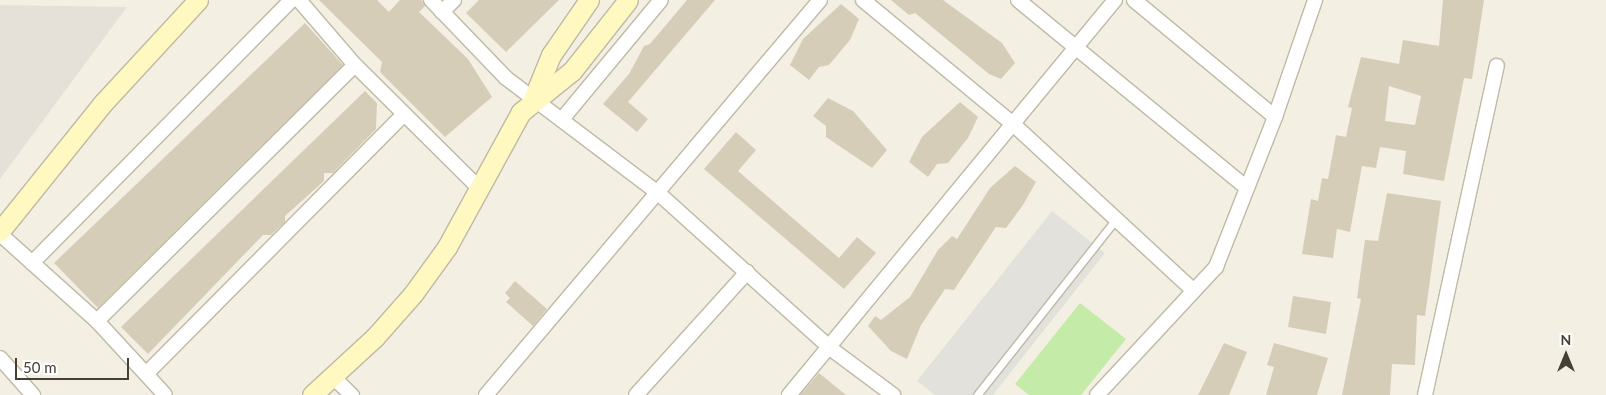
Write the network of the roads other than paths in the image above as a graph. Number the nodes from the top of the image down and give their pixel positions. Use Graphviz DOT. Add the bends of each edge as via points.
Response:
graph roads {
  1 [pos="198,0"];
  2 [pos="291,0"];
  3 [pos="299,0"];
  4 [pos="431,0"];
  5 [pos="454,0"];
  6 [pos="590,0"];
  7 [pos="628,0"];
  8 [pos="660,0"];
  9 [pos="820,0"];
  10 [pos="863,0"];
  11 [pos="1018,0"];
  12 [pos="1115,0"];
  13 [pos="1134,0"];
  14 [pos="1315,0"];
  15 [pos="442,12"];
  16 [pos="1077,47"];
  17 [pos="355,65"];
  18 [pos="1497,66"];
  19 [pos="533,99"];
  20 [pos="404,114"];
  21 [pos="1276,116"];
  22 [pos="563,118"];
  23 [pos="1013,124"];
  24 [pos="478,187"];
  25 [pos="1247,188"];
  26 [pos="657,192"];
  27 [pos="1116,219"];
  28 [pos="0,232"];
  29 [pos="32,263"];
  30 [pos="746,272"];
  31 [pos="1194,291"];
  32 [pos="97,321"];
  33 [pos="830,348"];
  34 [pos="0,358"];
  35 [pos="146,374"];
  36 [pos="332,376"];
  37 [pos="32,395"];
  38 [pos="165,395"];
  39 [pos="312,395"];
  40 [pos="352,395"];
  41 [pos="486,395"];
  42 [pos="636,395"];
  43 [pos="789,395"];
  44 [pos="893,395"];
  45 [pos="977,395"];
  46 [pos="1097,395"];
  47 [pos="1425,395"];
  1 -- 28 [label="street" via="103,103"];
  2 -- 29 [label="street"];
  3 -- 17 [label="street"];
  4 -- 15 [label="street"];
  5 -- 15 [label="street"];
  6 -- 19 [label="street" via="550,55"];
  7 -- 19 [label="street" via="572,71"];
  8 -- 22 [label="street"];
  9 -- 26 [label="street"];
  10 -- 23 [label="street"];
  11 -- 16 [label="street"];
  12 -- 16 [label="street"];
  13 -- 21 [label="street"];
  14 -- 21 [label="street"];
  15 -- 19 [label="street" via="493,66"];
  16 -- 23 [label="street"];
  16 -- 25 [label="street"];
  17 -- 20 [label="street"];
  17 -- 32 [label="street"];
  18 -- 47 [label="street"];
  19 -- 22 [label="street"];
  19 -- 24 [label="street" via="510,128"];
  20 -- 24 [label="street"];
  20 -- 35 [label="street"];
  21 -- 25 [label="street"];
  22 -- 26 [label="street"];
  23 -- 27 [label="street"];
  23 -- 33 [label="street"];
  24 -- 36 [label="street" via="419,287"];
  25 -- 31 [label="street" via="1216,267"];
  26 -- 30 [label="street"];
  26 -- 41 [label="street"];
  27 -- 31 [label="street"];
  27 -- 45 [label="lane"];
  28 -- 29 [label="street"];
  29 -- 32 [label="street"];
  30 -- 33 [label="street"];
  30 -- 42 [label="street"];
  31 -- 46 [label="street"];
  32 -- 35 [label="street"];
  33 -- 43 [label="street"];
  33 -- 44 [label="street"];
  34 -- 37 [label="street"];
  35 -- 38 [label="street"];
  36 -- 39 [label="street"];
  36 -- 40 [label="street"];
}
